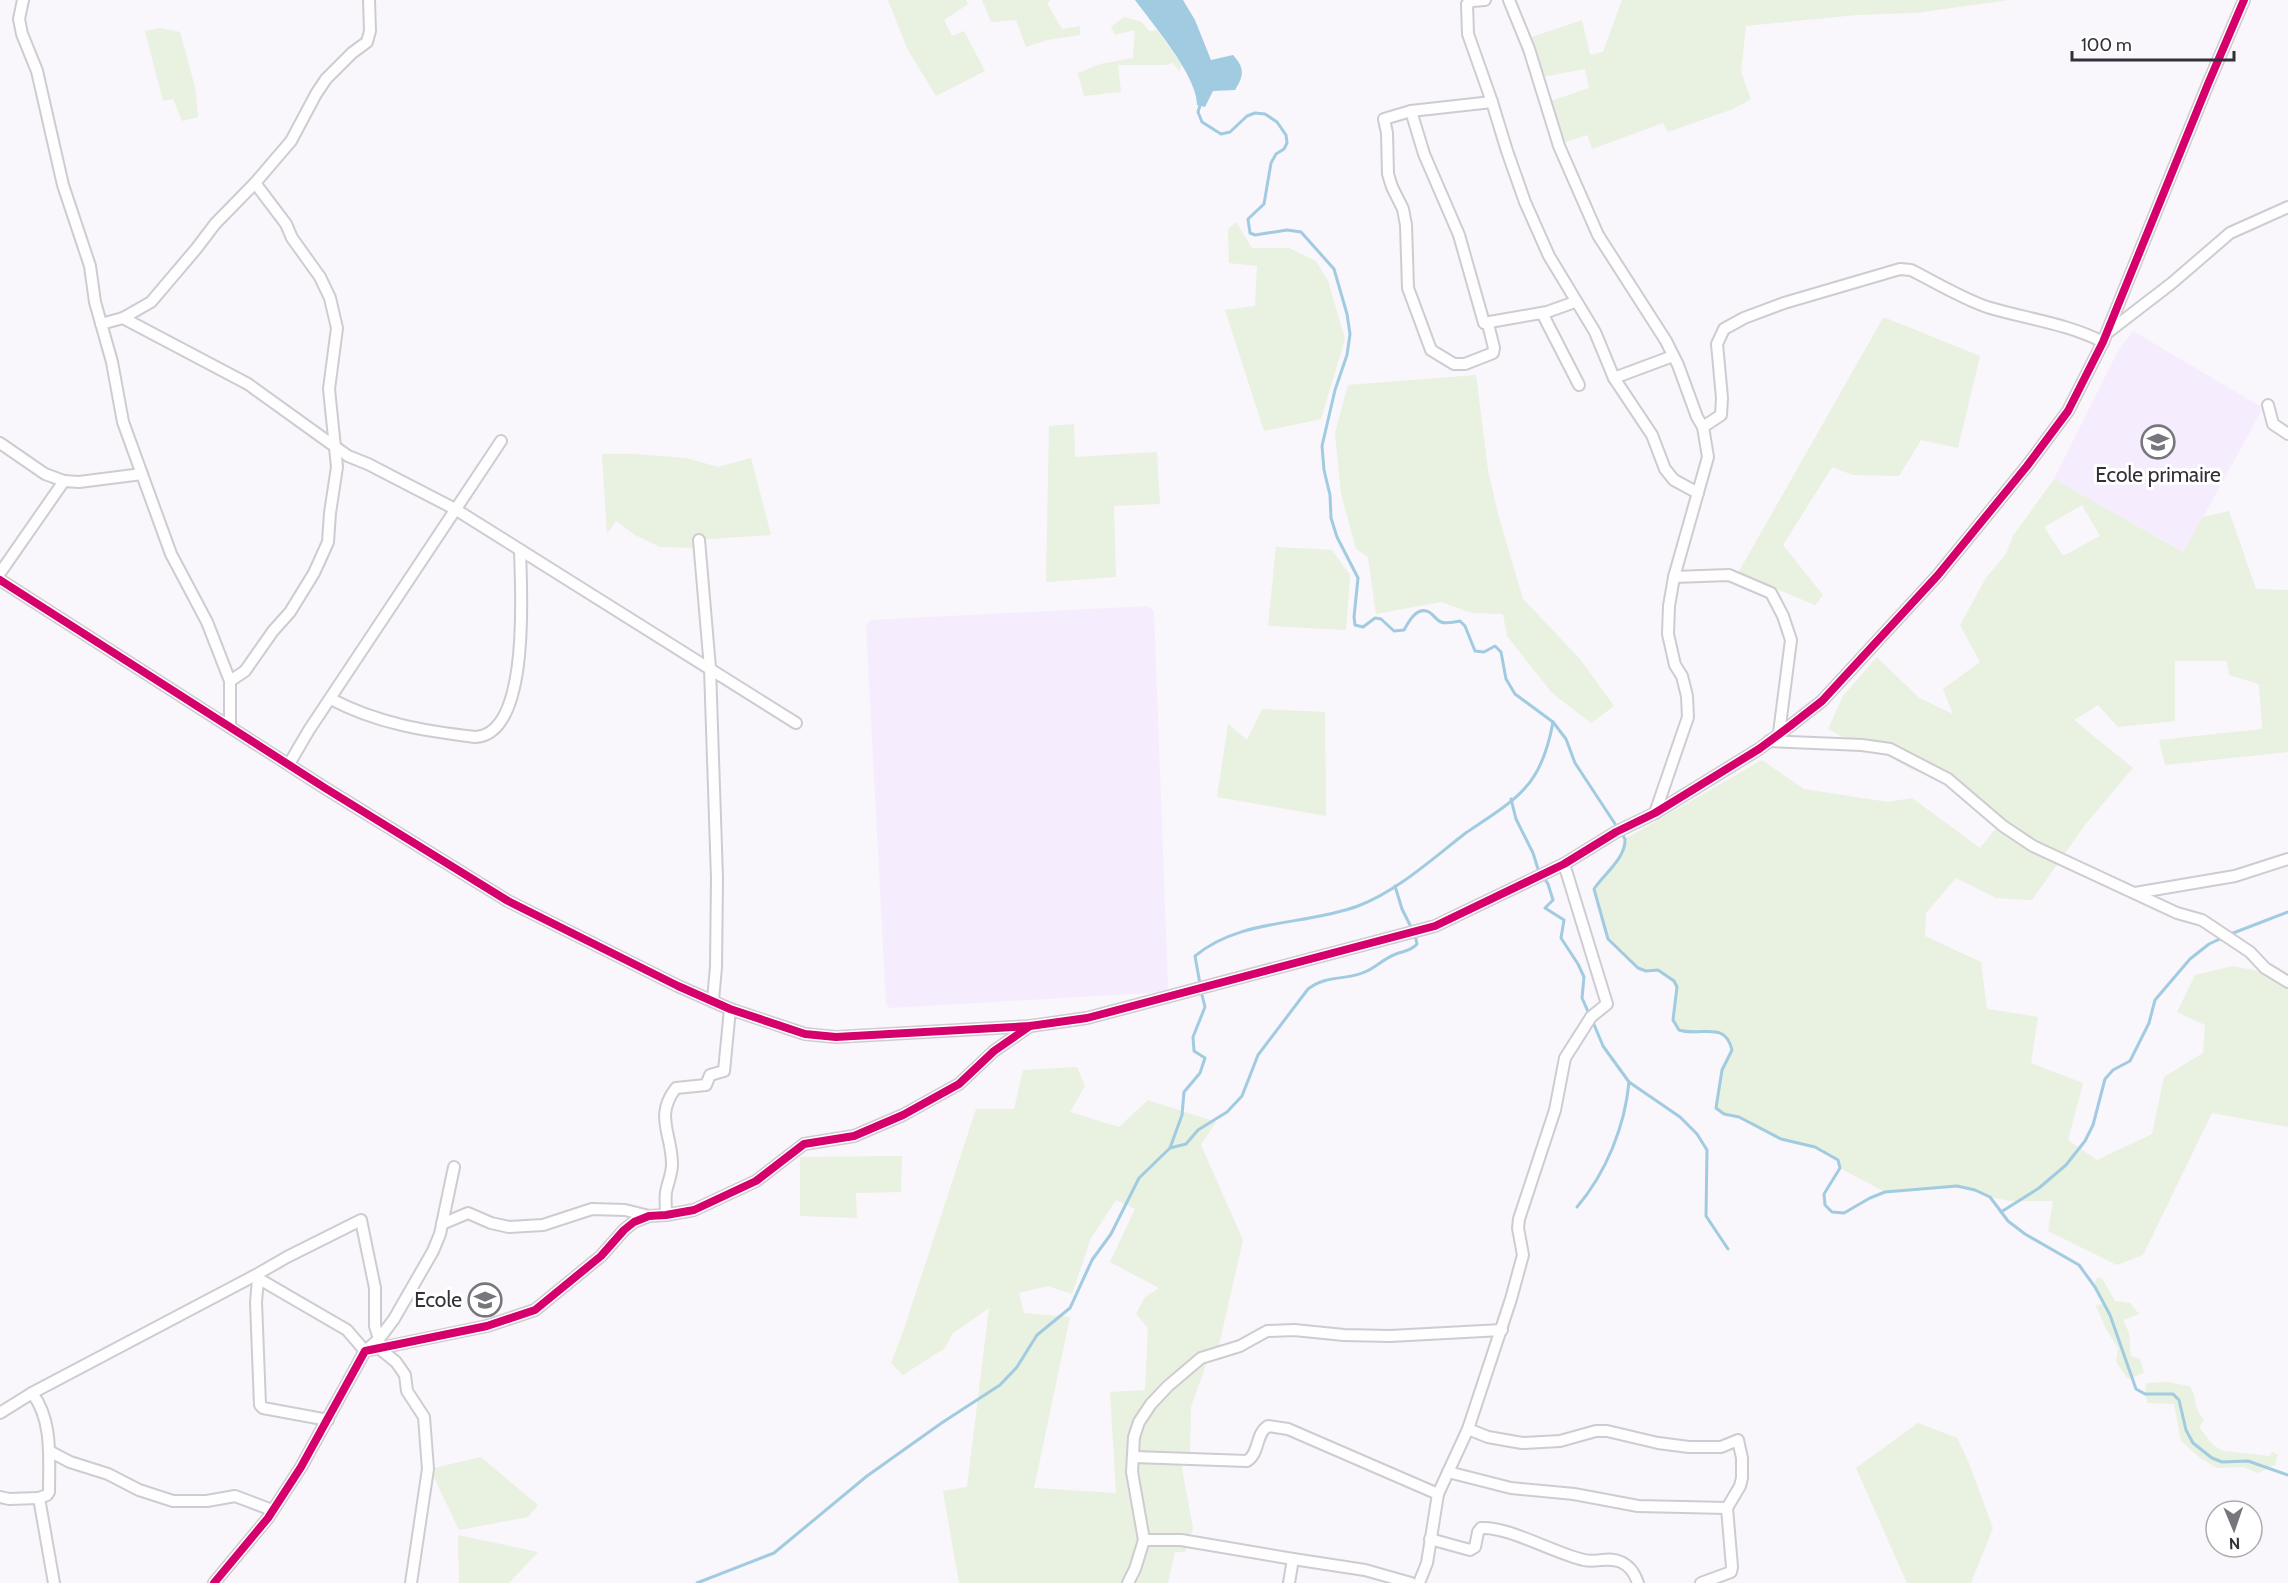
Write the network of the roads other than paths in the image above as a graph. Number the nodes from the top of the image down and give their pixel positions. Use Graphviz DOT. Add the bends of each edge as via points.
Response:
graph roads {
  1 [pos="23,0"];
  2 [pos="369,0"];
  3 [pos="1485,0"];
  4 [pos="1509,0"];
  5 [pos="2244,0"];
  6 [pos="1492,102"];
  7 [pos="1411,111"];
  8 [pos="255,183"];
  9 [pos="2288,207"];
  10 [pos="1575,302"];
  11 [pos="1542,313"];
  12 [pos="123,318"];
  13 [pos="101,324"];
  14 [pos="1488,324"];
  15 [pos="2105,337"];
  16 [pos="1673,356"];
  17 [pos="1614,378"];
  18 [pos="1579,385"];
  19 [pos="2268,405"];
  20 [pos="1703,427"];
  21 [pos="2288,434"];
  22 [pos="501,441"];
  23 [pos="0,443"];
  24 [pos="337,448"];
  25 [pos="142,474"];
  26 [pos="64,481"];
  27 [pos="1698,493"];
  28 [pos="455,509"];
  29 [pos="699,540"];
  30 [pos="520,550"];
  31 [pos="0,573"];
  32 [pos="1674,577"];
  33 [pos="0,580"];
  34 [pos="710,668"];
  35 [pos="230,681"];
  36 [pos="331,699"];
  37 [pos="796,723"];
  38 [pos="230,726"];
  39 [pos="1779,733"];
  40 [pos="1769,741"];
  41 [pos="289,764"];
  42 [pos="1655,813"];
  43 [pos="2288,859"];
  44 [pos="1564,864"];
  45 [pos="2135,893"];
  46 [pos="2288,982"];
  47 [pos="713,1000"];
  48 [pos="730,1009"];
  49 [pos="1030,1026"];
  50 [pos="454,1167"];
  51 [pos="666,1215"];
  52 [pos="649,1216"];
  53 [pos="442,1224"];
  54 [pos="256,1278"];
  55 [pos="1502,1330"];
  56 [pos="380,1344"];
  57 [pos="365,1351"];
  58 [pos="32,1393"];
  59 [pos="0,1413"];
  60 [pos="328,1420"];
  61 [pos="1468,1429"];
  62 [pos="49,1451"];
  63 [pos="1134,1457"];
  64 [pos="1448,1472"];
  65 [pos="1438,1494"];
  66 [pos="0,1497"];
  67 [pos="39,1498"];
  68 [pos="1727,1508"];
  69 [pos="272,1510"];
  70 [pos="1430,1539"];
  71 [pos="1144,1540"];
  72 [pos="1293,1559"];
  73 [pos="54,1583"];
  74 [pos="214,1583"];
  75 [pos="411,1583"];
  76 [pos="1128,1583"];
  77 [pos="1289,1583"];
  78 [pos="1411,1583"];
  79 [pos="1419,1583"];
  80 [pos="1638,1583"];
  81 [pos="1701,1583"];
  1 -- 13 [label="street" via="19,19 22,34 37,71 63,185 90,266"];
  2 -- 8 [label="street" via="367,42 326,79 291,141"];
  3 -- 6 [label="street" via="1467,4 1466,19"];
  4 -- 16 [label="street" via="1529,49 1559,146 1598,235"];
  5 -- 15 [label="street"];
  6 -- 7 [label="street"];
  6 -- 10 [label="street" via="1525,201 1548,256"];
  7 -- 14 [label="street" via="1424,154 1459,235 1482,321"];
  7 -- 14 [label="street" via="1384,119 1388,174 1407,225 1408,288 1431,350 1454,364 1466,364 1493,353"];
  8 -- 12 [label="street" via="214,224 151,302"];
  8 -- 24 [label="street" via="286,224 330,298 337,327 329,388"];
  9 -- 15 [label="street" via="2230,233"];
  10 -- 11 [label="street"];
  10 -- 17 [label="street" via="1595,332"];
  11 -- 14 [label="street"];
  11 -- 18 [label="street"];
  12 -- 13 [label="street"];
  12 -- 24 [label="street" via="248,384"];
  13 -- 25 [label="street" via="123,422"];
  15 -- 20 [label="street" via="1985,306 1911,270 1900,269 1784,303 1724,329 1718,344 1721,415"];
  15 -- 39 [label="street" via="2068,411 1938,575 1822,701"];
  16 -- 17 [label="street"];
  16 -- 20 [label="street"];
  17 -- 27 [label="street" via="1652,435 1665,470 1674,480"];
  19 -- 21 [label="street" via="2273,424"];
  20 -- 27 [label="street" via="1708,457"];
  22 -- 28 [label="street"];
  23 -- 26 [label="street" via="45,474"];
  24 -- 28 [label="street"];
  24 -- 35 [label="street" via="328,542 314,573 245,671"];
  25 -- 26 [label="street"];
  25 -- 35 [label="street" via="171,554 207,621"];
  26 -- 31 [label="street"];
  27 -- 32 [label="street"];
  28 -- 30 [label="street"];
  28 -- 36 [label="street"];
  29 -- 34 [label="street"];
  30 -- 34 [label="street"];
  30 -- 36 [label="street" via="519,659 509,705 494,731 475,737 392,724"];
  32 -- 39 [label="street" via="1729,575 1771,593 1791,640"];
  32 -- 42 [label="street" via="1668,634 1683,676 1688,717"];
  33 -- 38 [label="street"];
  34 -- 37 [label="street"];
  34 -- 47 [label="street" via="717,878"];
  35 -- 38 [label="street"];
  36 -- 41 [label="street"];
  38 -- 41 [label="street"];
  39 -- 40 [label="street"];
  40 -- 42 [label="street"];
  40 -- 45 [label="street" via="1890,749 1948,779 2033,846"];
  41 -- 47 [label="street" via="508,901"];
  42 -- 44 [label="street"];
  43 -- 45 [label="street" via="2235,876"];
  44 -- 49 [label="street" via="1435,926 1087,1018"];
  44 -- 55 [label="street" via="1607,1004 1591,1017 1565,1058 1555,1110 1522,1209 1518,1228 1523,1255"];
  45 -- 46 [label="street" via="2202,920"];
  47 -- 48 [label="street"];
  48 -- 49 [label="street" via="805,1034 836,1037"];
  48 -- 51 [label="street" via="724,1071 710,1075 703,1086 676,1088 669,1097 664,1118 672,1168"];
  49 -- 51 [label="street" via="994,1051 959,1084 903,1115 854,1136 804,1144 756,1181 694,1210"];
  50 -- 53 [label="street"];
  51 -- 52 [label="street"];
  52 -- 53 [label="street" via="625,1210 592,1209 543,1225 509,1227 468,1213"];
  52 -- 56 [label="street" via="624,1230 601,1256 535,1310 487,1326"];
  53 -- 56 [label="street" via="433,1251"];
  54 -- 56 [label="street" via="287,1257 361,1220 375,1288 375,1326"];
  54 -- 57 [label="street" via="347,1330"];
  54 -- 58 [label="street"];
  54 -- 60 [label="street" via="260,1405"];
  55 -- 61 [label="street"];
  55 -- 63 [label="street" via="1390,1336 1268,1331 1240,1346 1201,1359 1168,1386 1139,1422"];
  56 -- 57 [label="street"];
  56 -- 75 [label="street" via="405,1375 407,1391 424,1417 428,1469"];
  57 -- 60 [label="street"];
  58 -- 59 [label="street"];
  58 -- 62 [label="street" via="45,1416"];
  60 -- 69 [label="street"];
  61 -- 64 [label="street"];
  61 -- 68 [label="street" via="1522,1443 1560,1441 1596,1431 1689,1446 1721,1447 1738,1440 1742,1478"];
  62 -- 67 [label="street" via="49,1492"];
  62 -- 69 [label="street" via="173,1501 235,1496"];
  63 -- 65 [label="street" via="1246,1461 1254,1454 1263,1429 1268,1426 1288,1429"];
  63 -- 71 [label="street" via="1132,1472"];
  64 -- 65 [label="street"];
  64 -- 68 [label="street" via="1511,1488 1638,1506"];
  65 -- 70 [label="street"];
  66 -- 67 [label="street"];
  67 -- 73 [label="street"];
  68 -- 81 [label="street" via="1731,1572"];
  69 -- 74 [label="street"];
  70 -- 79 [label="street"];
  70 -- 80 [label="street" via="1470,1550 1481,1528 1490,1529 1583,1560 1615,1560 1633,1571"];
  71 -- 72 [label="street" via="1181,1540"];
  71 -- 76 [label="street"];
  72 -- 77 [label="street"];
  72 -- 78 [label="street" via="1365,1570"];
}
